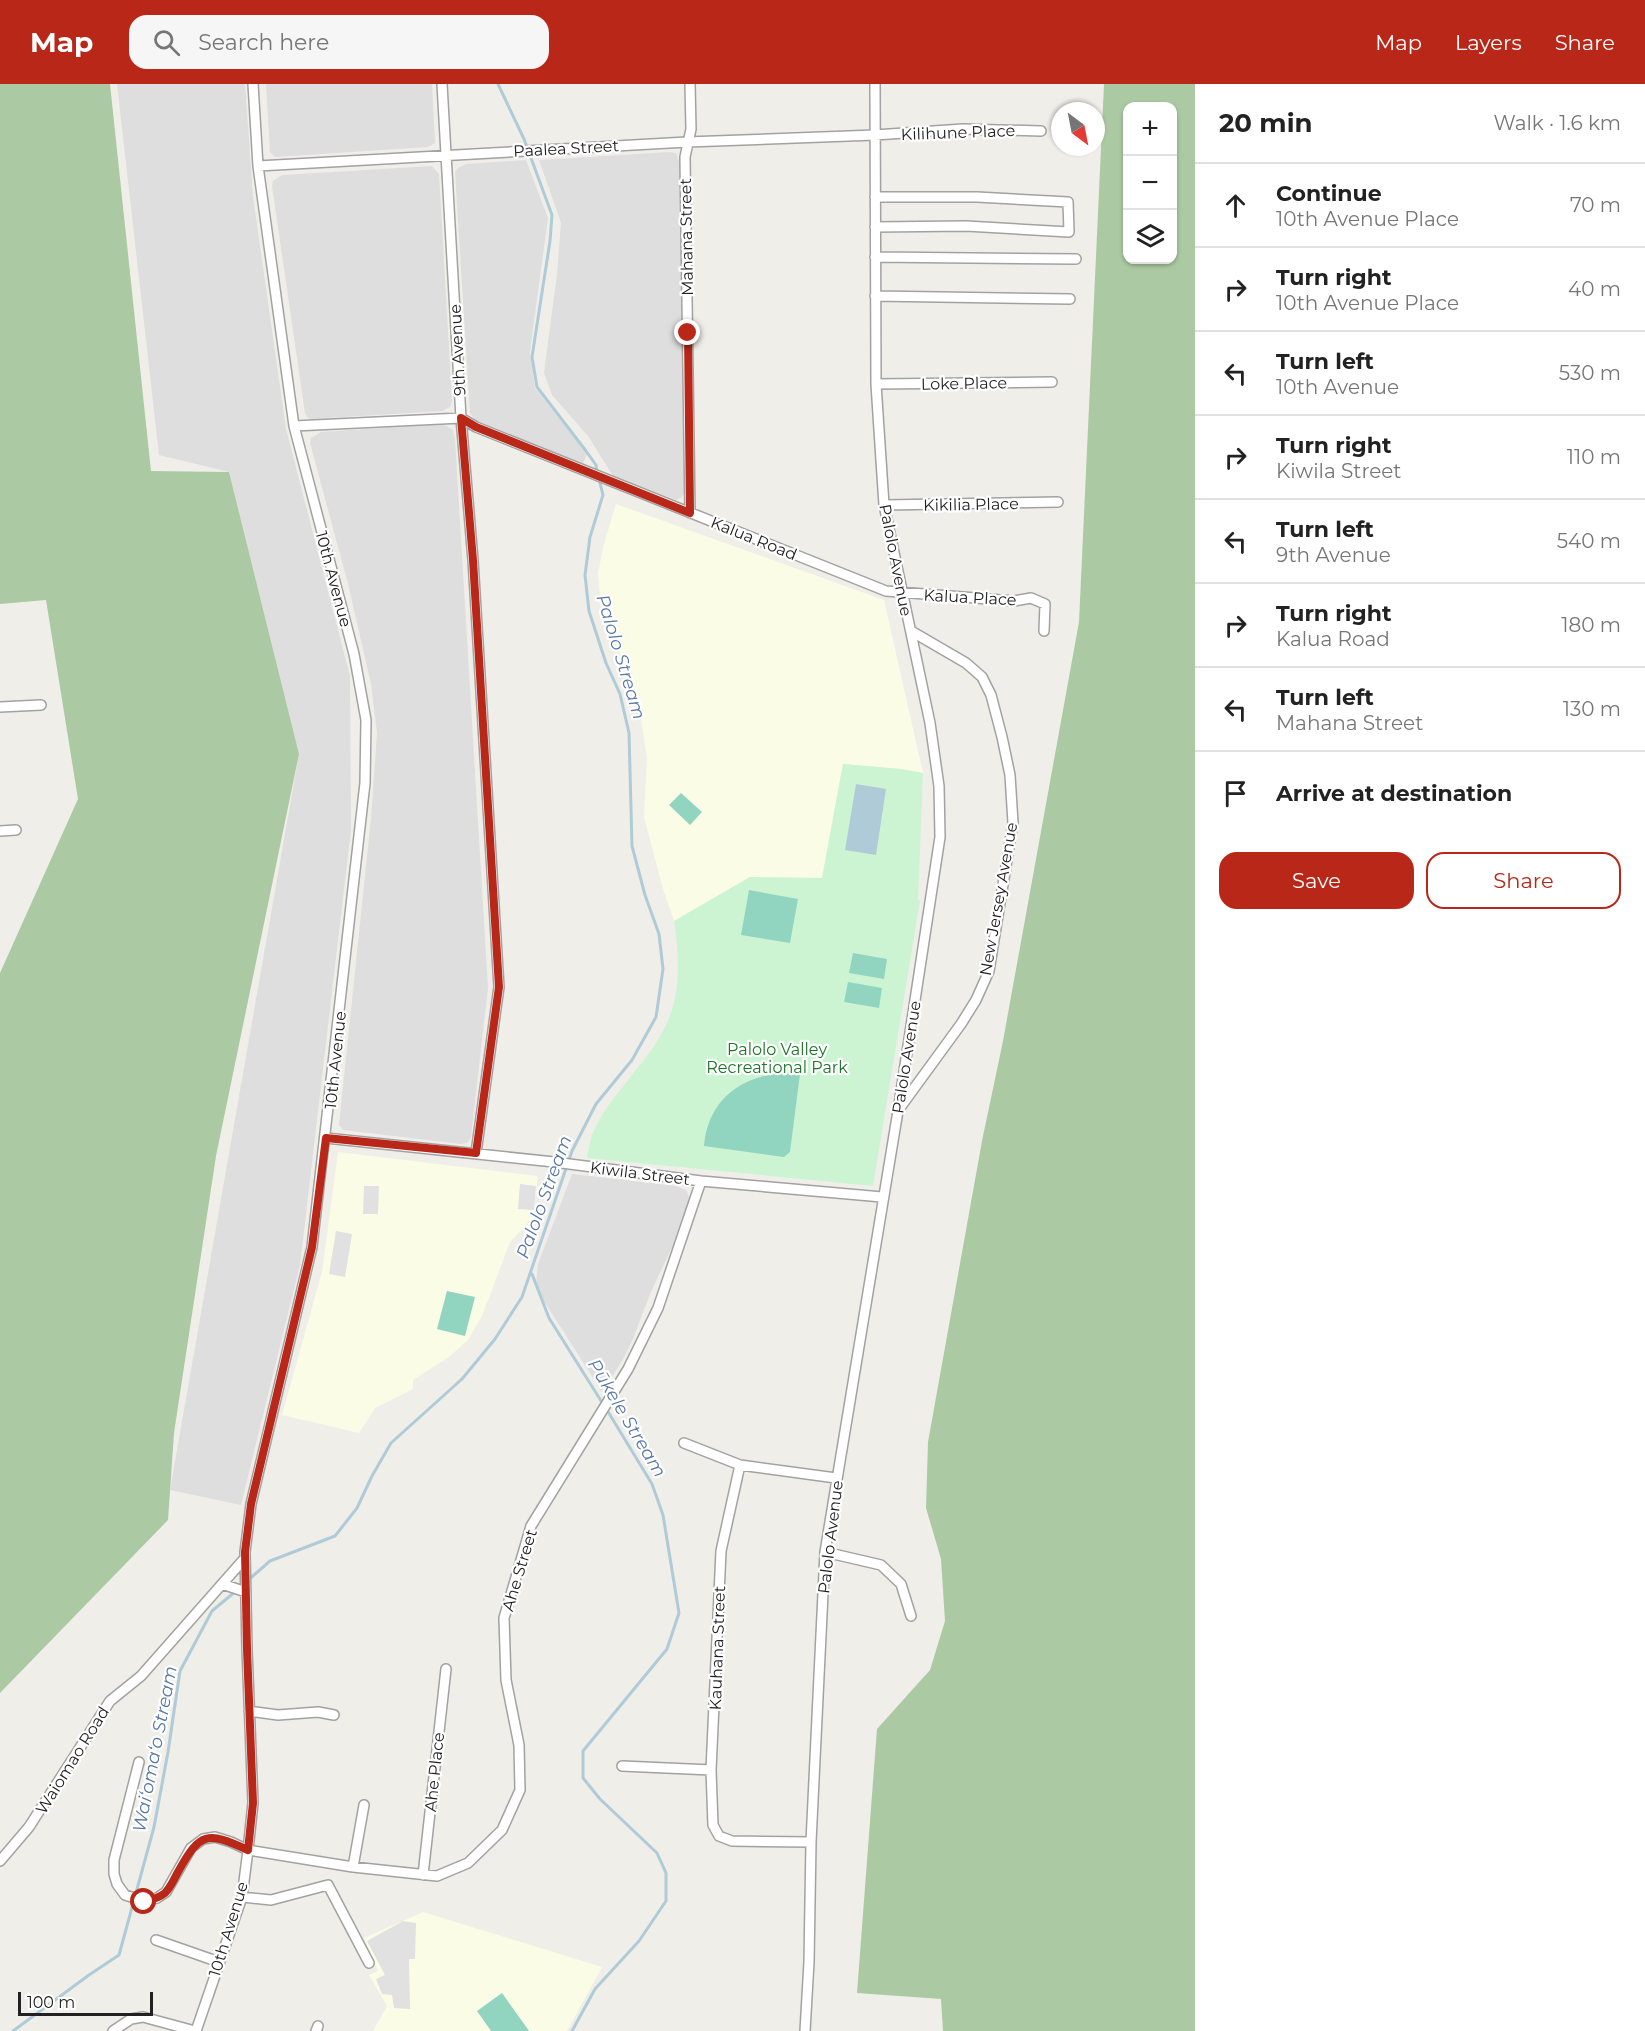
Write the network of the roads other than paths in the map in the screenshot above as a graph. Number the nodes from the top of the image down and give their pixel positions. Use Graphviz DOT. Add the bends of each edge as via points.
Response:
graph roads {
  1 [pos="254,84"];
  2 [pos="442,84"];
  3 [pos="690,84"];
  4 [pos="875,84"];
  5 [pos="1041,131"];
  6 [pos="875,135"];
  7 [pos="687,142"];
  8 [pos="446,156"];
  9 [pos="258,166"];
  10 [pos="875,197"];
  11 [pos="875,227"];
  12 [pos="875,256"];
  13 [pos="1076,259"];
  14 [pos="875,296"];
  15 [pos="1070,299"];
  16 [pos="1052,382"];
  17 [pos="876,384"];
  18 [pos="461,418"];
  19 [pos="294,426"];
  20 [pos="1058,502"];
  21 [pos="884,505"];
  22 [pos="690,513"];
  23 [pos="903,593"];
  24 [pos="910,631"];
  25 [pos="1044,631"];
  26 [pos="40,705"];
  27 [pos="0,707"];
  28 [pos="16,830"];
  29 [pos="0,831"];
  30 [pos="898,1111"];
  31 [pos="326,1138"];
  32 [pos="476,1153"];
  33 [pos="702,1181"];
  34 [pos="882,1197"];
  35 [pos="684,1443"];
  36 [pos="740,1465"];
  37 [pos="836,1478"];
  38 [pos="825,1552"];
  39 [pos="245,1558"];
  40 [pos="222,1584"];
  41 [pos="246,1592"];
  42 [pos="911,1616"];
  43 [pos="446,1669"];
  44 [pos="249,1711"];
  45 [pos="334,1715"];
  46 [pos="139,1762"];
  47 [pos="622,1766"];
  48 [pos="711,1770"];
  49 [pos="364,1804"];
  50 [pos="811,1842"];
  51 [pos="248,1850"];
  52 [pos="3,1856"];
  53 [pos="353,1867"];
  54 [pos="423,1875"];
  55 [pos="242,1897"];
  56 [pos="156,1940"];
  57 [pos="219,1962"];
  58 [pos="369,1964"];
  59 [pos="112,2031"];
  60 [pos="195,2031"];
  61 [pos="805,2031"];
  1 -- 9 [label="street, 10th Avenue"];
  2 -- 8 [label="street, 9th Avenue"];
  3 -- 7 [label="street, Mahana Street" via="691,129"];
  4 -- 6 [label="street, Palolo Avenue"];
  5 -- 6 [label="street, Kilihune Place" via="963,129"];
  6 -- 7 [label="street, Paalea Street"];
  6 -- 10 [label="street, Palolo Avenue"];
  7 -- 8 [label="street, Paalea Street"];
  7 -- 22 [label="street, Mahana Street"];
  8 -- 9 [label="street, Paalea Street"];
  8 -- 18 [label="street, 9th Avenue"];
  9 -- 19 [label="street, 10th Avenue"];
  10 -- 11 [label="street, Palolo Avenue"];
  10 -- 11 [label="street" via="1068,202 1069,232 966,226"];
  11 -- 12 [label="street, Palolo Avenue"];
  12 -- 13 [label="street"];
  12 -- 14 [label="street, Palolo Avenue"];
  14 -- 15 [label="street"];
  14 -- 17 [label="street, Palolo Avenue"];
  16 -- 17 [label="street, Loke Place"];
  17 -- 21 [label="street, Palolo Avenue"];
  18 -- 19 [label="street"];
  18 -- 22 [label="street, Kalua Road"];
  18 -- 32 [label="street, 9th Avenue" via="499,987"];
  19 -- 31 [label="street, 10th Avenue" via="354,654 366,720 365,783"];
  20 -- 21 [label="street, Kikilia Place"];
  21 -- 23 [label="street, Palolo Avenue"];
  22 -- 23 [label="street, Kalua Road" via="886,591"];
  23 -- 24 [label="street, Palolo Avenue"];
  23 -- 25 [label="street, Kalua Place" via="1014,601 1031,598 1045,604"];
  24 -- 30 [label="street, Palolo Avenue" via="941,808 940,837"];
  24 -- 30 [label="street, New Jersey Avenue" via="966,663 982,678 1002,736 1010,775 1013,823 989,971 961,1024"];
  26 -- 27 [label="street"];
  28 -- 29 [label="street"];
  30 -- 34 [label="street, Palolo Avenue"];
  31 -- 32 [label="street, Kiwila Street"];
  31 -- 39 [label="street, 10th Avenue" via="312,1247 251,1504"];
  32 -- 33 [label="street, Kiwila Street"];
  33 -- 34 [label="street, Kiwila Street"];
  33 -- 54 [label="street, Ahe Street" via="658,1308 628,1369 531,1526 504,1618 506,1680 519,1744 520,1790 502,1830 468,1863 437,1876"];
  34 -- 37 [label="street, Palolo Avenue"];
  35 -- 36 [label="street"];
  36 -- 37 [label="street"];
  36 -- 48 [label="street, Kauhana Street" via="721,1551"];
  37 -- 38 [label="street, Palolo Avenue"];
  38 -- 42 [label="street" via="881,1565 901,1584"];
  38 -- 50 [label="street, Palolo Avenue"];
  39 -- 40 [label="street, Waiomao Road"];
  39 -- 41 [label="street, 10th Avenue"];
  40 -- 41 [label="street"];
  40 -- 52 [label="street, Waiomao Road" via="141,1676 110,1701 29,1827"];
  41 -- 44 [label="street, 10th Avenue"];
  43 -- 54 [label="street, Ahe Place"];
  44 -- 45 [label="street"];
  44 -- 51 [label="street, 10th Avenue" via="253,1803"];
  46 -- 51 [label="street, Ahe Street" via="114,1860 117,1884 125,1895 144,1902 158,1898 166,1892 191,1848 203,1839 215,1837"];
  47 -- 48 [label="street"];
  48 -- 50 [label="street, Kauhana Street" via="713,1825 719,1836 732,1841"];
  49 -- 53 [label="street"];
  50 -- 61 [label="street, Palolo Avenue"];
  51 -- 53 [label="street, Ahe Street"];
  51 -- 55 [label="street, 10th Avenue"];
  53 -- 54 [label="street, Ahe Street"];
  55 -- 57 [label="street, 10th Avenue"];
  55 -- 58 [label="street" via="271,1900 328,1885"];
  56 -- 57 [label="street"];
  57 -- 60 [label="street, 10th Avenue"];
  59 -- 60 [label="street" via="144,2016"];
}
